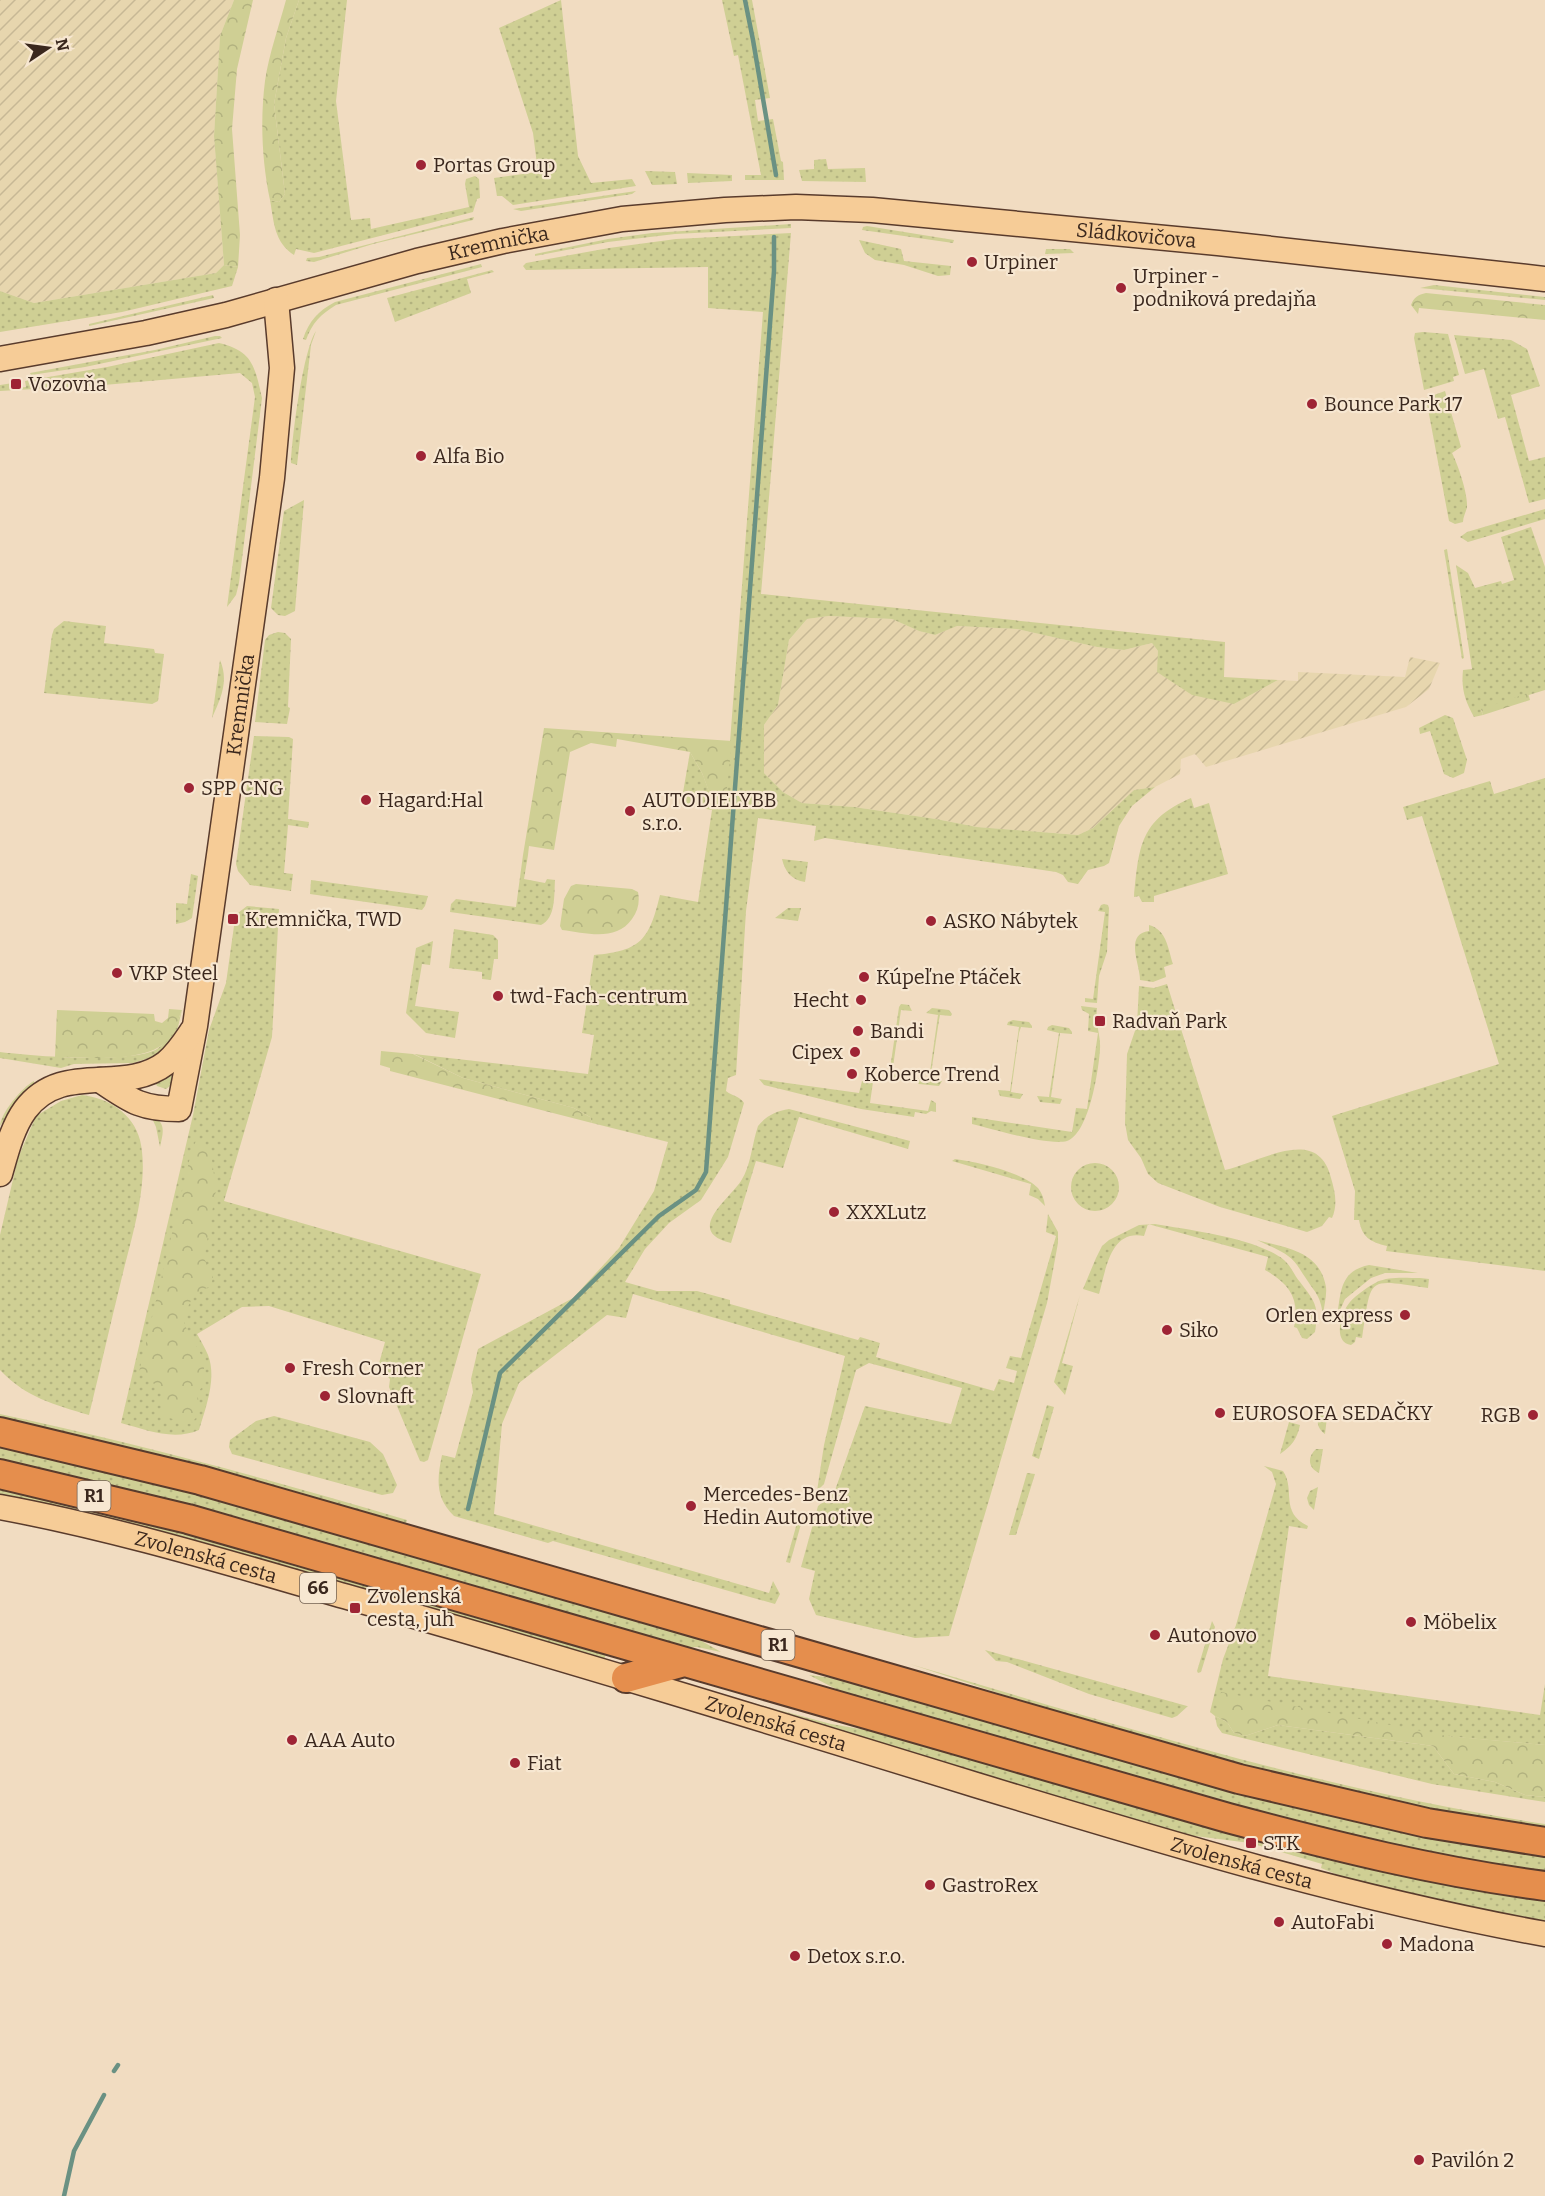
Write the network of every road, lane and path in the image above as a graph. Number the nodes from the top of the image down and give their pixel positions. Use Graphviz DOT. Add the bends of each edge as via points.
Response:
graph roads {
  1 [pos="725,210"];
  2 [pos="1545,279"];
  3 [pos="276,300"];
  4 [pos="0,359"];
  5 [pos="195,1026"];
  6 [pos="100,1080"];
  7 [pos="0,1174"];
  8 [pos="0,1432"];
  9 [pos="0,1474"];
  10 [pos="4,1508"];
  11 [pos="684,1662"];
  12 [pos="626,1678"];
  13 [pos="1545,1842"];
  14 [pos="1545,1886"];
  15 [pos="1545,1934"];
  1 -- 2 [label="main road, Sládkovičova" via="884,210"];
  1 -- 3 [label="main road, Kremnička" via="622,219 503,241"];
  3 -- 4 [label="main road, Kremnička" via="146,333"];
  3 -- 5 [label="main road, Kremnička" via="282,368 272,478"];
  5 -- 6 [label="main road" via="179,1051 164,1065 125,1079"];
  5 -- 6 [label="main road, Kremnička" via="179,1108 134,1103"];
  6 -- 7 [label="main road" via="58,1085 33,1102 16,1128"];
  8 -- 13 [label="highway, R1" via="200,1480 1239,1779 1427,1823"];
  9 -- 11 [label="highway, R1" via="188,1519"];
  10 -- 12 [label="main road, Zvolenská cesta / 66" via="186,1551"];
  11 -- 12 [label="highway"];
  11 -- 14 [label="highway, R1" via="1335,1847"];
  12 -- 15 [label="main road, Zvolenská cesta" via="1253,1867 1425,1911"];
}
